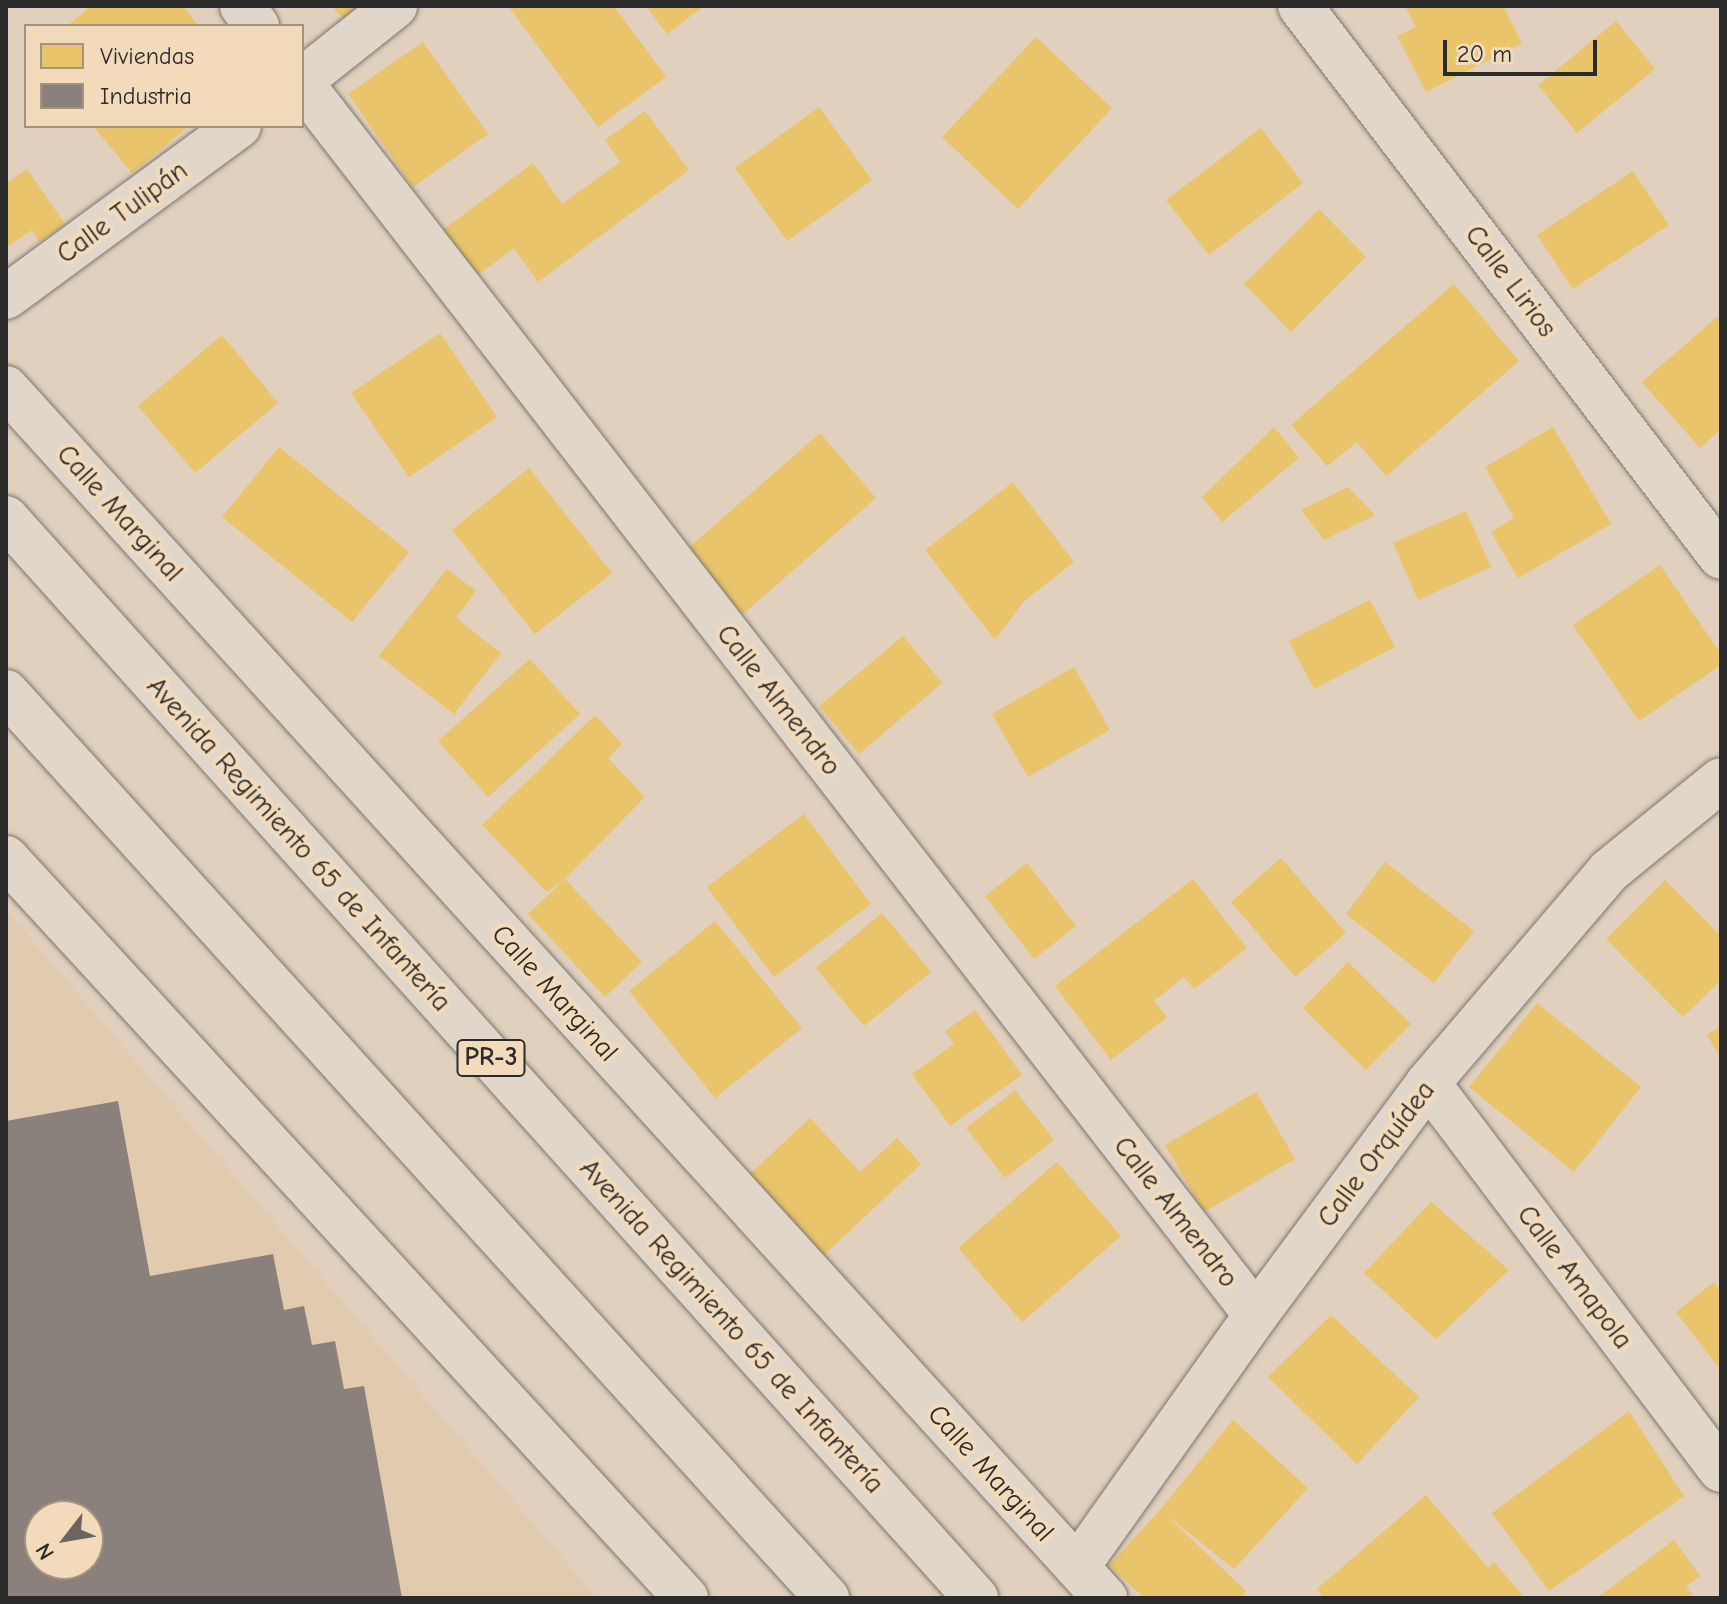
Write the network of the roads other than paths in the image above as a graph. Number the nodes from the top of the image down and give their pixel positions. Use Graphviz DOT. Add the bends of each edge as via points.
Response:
graph roads {
  1 [pos="242,6"];
  2 [pos="395,6"];
  3 [pos="1300,6"];
  4 [pos="256,24"];
  5 [pos="304,80"];
  6 [pos="304,85"];
  7 [pos="236,128"];
  8 [pos="6,297"];
  9 [pos="6,388"];
  10 [pos="6,518"];
  11 [pos="1721,557"];
  12 [pos="6,692"];
  13 [pos="1721,780"];
  14 [pos="6,858"];
  15 [pos="1428,1083"];
  16 [pos="1256,1315"];
  17 [pos="1721,1470"];
  18 [pos="1091,1582"];
  19 [pos="686,1598"];
  20 [pos="827,1598"];
  21 [pos="976,1598"];
  1 -- 4 [label="street"];
  2 -- 5 [label="street"];
  3 -- 11 [label="street, Calle Lirios"];
  6 -- 16 [label="street, Calle Almendro"];
  7 -- 8 [label="street, Calle Tulipán"];
  9 -- 18 [label="street, Calle Marginal"];
  10 -- 21 [label="street, Avenida Regimiento 65 de Infantería / PR-3"];
  12 -- 20 [label="street"];
  13 -- 15 [label="street, Calle Orquídea" via="1609,871"];
  14 -- 19 [label="street"];
  15 -- 16 [label="street, Calle Orquídea"];
  15 -- 17 [label="street, Calle Amapola"];
  16 -- 18 [label="street, Calle Orquídea"];
}
